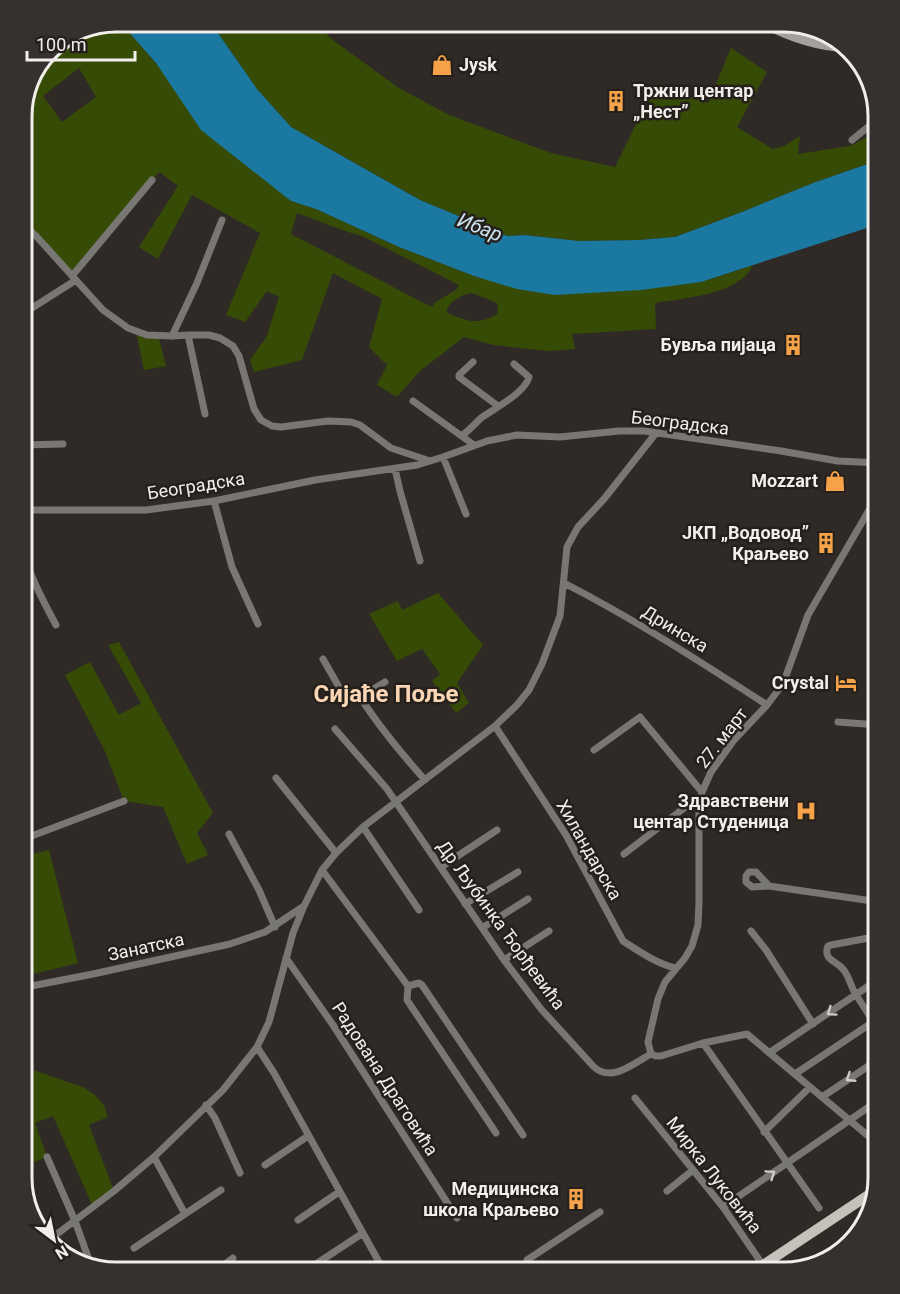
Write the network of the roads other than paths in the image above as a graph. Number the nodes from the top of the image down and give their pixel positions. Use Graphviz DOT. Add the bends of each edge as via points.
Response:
graph roads {
  1 [pos="784,32"];
  2 [pos="792,32"];
  3 [pos="804,34"];
  4 [pos="798,37"];
  5 [pos="816,43"];
  6 [pos="829,45"];
  7 [pos="868,127"];
  8 [pos="852,140"];
  9 [pos="152,180"];
  10 [pos="222,220"];
  11 [pos="32,232"];
  12 [pos="74,278"];
  13 [pos="32,307"];
  14 [pos="188,335"];
  15 [pos="172,336"];
  16 [pos="472,362"];
  17 [pos="514,364"];
  18 [pos="413,401"];
  19 [pos="498,406"];
  20 [pos="205,414"];
  21 [pos="656,433"];
  22 [pos="463,435"];
  23 [pos="32,444"];
  24 [pos="63,444"];
  25 [pos="474,445"];
  26 [pos="443,457"];
  27 [pos="430,461"];
  28 [pos="868,462"];
  29 [pos="395,469"];
  30 [pos="214,501"];
  31 [pos="32,510"];
  32 [pos="868,512"];
  33 [pos="466,514"];
  34 [pos="420,561"];
  35 [pos="32,576"];
  36 [pos="564,584"];
  37 [pos="258,624"];
  38 [pos="56,625"];
  39 [pos="323,659"];
  40 [pos="385,682"];
  41 [pos="360,697"];
  42 [pos="767,705"];
  43 [pos="838,722"];
  44 [pos="868,724"];
  45 [pos="495,726"];
  46 [pos="335,729"];
  47 [pos="594,750"];
  48 [pos="276,778"];
  49 [pos="425,780"];
  50 [pos="701,795"];
  51 [pos="124,801"];
  52 [pos="396,802"];
  53 [pos="363,826"];
  54 [pos="497,830"];
  55 [pos="229,834"];
  56 [pos="32,836"];
  57 [pos="336,853"];
  58 [pos="624,854"];
  59 [pos="441,867"];
  60 [pos="322,870"];
  61 [pos="518,872"];
  62 [pos="769,886"];
  63 [pos="528,899"];
  64 [pos="868,900"];
  65 [pos="465,904"];
  66 [pos="303,906"];
  67 [pos="419,910"];
  68 [pos="284,921"];
  69 [pos="296,926"];
  70 [pos="274,927"];
  71 [pos="482,928"];
  72 [pos="549,931"];
  73 [pos="751,931"];
  74 [pos="868,938"];
  75 [pos="286,958"];
  76 [pos="504,960"];
  77 [pos="675,968"];
  78 [pos="32,986"];
  79 [pos="408,986"];
  80 [pos="868,986"];
  81 [pos="856,994"];
  82 [pos="868,1010"];
  83 [pos="813,1024"];
  84 [pos="868,1025"];
  85 [pos="703,1043"];
  86 [pos="257,1047"];
  87 [pos="769,1053"];
  88 [pos="651,1054"];
  89 [pos="868,1066"];
  90 [pos="795,1074"];
  91 [pos="810,1087"];
  92 [pos="822,1097"];
  93 [pos="635,1098"];
  94 [pos="206,1105"];
  95 [pos="868,1107"];
  96 [pos="849,1120"];
  97 [pos="764,1132"];
  98 [pos="496,1133"];
  99 [pos="868,1134"];
  100 [pos="523,1135"];
  101 [pos="308,1136"];
  102 [pos="47,1157"];
  103 [pos="154,1157"];
  104 [pos="788,1163"];
  105 [pos="265,1165"];
  106 [pos="693,1170"];
  107 [pos="240,1173"];
  108 [pos="221,1190"];
  109 [pos="667,1191"];
  110 [pos="339,1192"];
  111 [pos="866,1198"];
  112 [pos="864,1205"];
  113 [pos="723,1207"];
  114 [pos="819,1208"];
  115 [pos="852,1211"];
  116 [pos="600,1212"];
  117 [pos="185,1214"];
  118 [pos="457,1218"];
  119 [pos="298,1220"];
  120 [pos="75,1221"];
  121 [pos="363,1233"];
  122 [pos="55,1237"];
  123 [pos="134,1248"];
  124 [pos="88,1258"];
  125 [pos="233,1258"];
  126 [pos="228,1262"];
  127 [pos="319,1262"];
  128 [pos="379,1262"];
  129 [pos="527,1262"];
  130 [pos="760,1262"];
  131 [pos="777,1262"];
  1 -- 4 [label="main road"];
  2 -- 4 [label="main road"];
  3 -- 5 [label="street"];
  4 -- 5 [label="main road"];
  5 -- 6 [label="main road"];
  7 -- 8 [label="street"];
  9 -- 12 [label="street"];
  10 -- 15 [label="street"];
  11 -- 12 [label="street"];
  12 -- 13 [label="street"];
  12 -- 15 [label="street" via="103,310 128,328 147,335"];
  14 -- 15 [label="street"];
  14 -- 20 [label="street"];
  14 -- 27 [label="street" via="215,336 233,346 256,415 266,424 281,427 351,422 391,447"];
  16 -- 19 [label="street" via="459,377"];
  17 -- 19 [label="street" via="529,380"];
  18 -- 22 [label="street"];
  19 -- 22 [label="street"];
  21 -- 25 [label="street, Београдска" via="517,435"];
  21 -- 28 [label="street, Београдска"];
  21 -- 36 [label="street" via="578,527 567,547"];
  22 -- 25 [label="street"];
  23 -- 24 [label="street"];
  25 -- 26 [label="street, Београдска"];
  26 -- 27 [label="street, Београдска"];
  26 -- 33 [label="street"];
  27 -- 29 [label="street, Београдска"];
  29 -- 30 [label="street, Београдска" via="315,480"];
  29 -- 34 [label="street"];
  30 -- 31 [label="street, Београдска" via="146,510"];
  30 -- 37 [label="street" via="232,567"];
  32 -- 42 [label="street, 27. март" via="808,615 783,684"];
  35 -- 38 [label="street"];
  36 -- 42 [label="street, Дринска" via="685,651"];
  36 -- 45 [label="street" via="560,616 542,664 529,690"];
  39 -- 41 [label="street" via="343,694"];
  40 -- 41 [label="street"];
  41 -- 49 [label="street" via="391,742"];
  42 -- 50 [label="street, 27. март" via="734,740 711,772"];
  43 -- 44 [label="street"];
  45 -- 49 [label="street"];
  45 -- 77 [label="street, Хиландарска" via="566,835 623,941"];
  46 -- 52 [label="street, Др Љубинка Ђорђевића"];
  47 -- 50 [label="street" via="640,717"];
  48 -- 57 [label="street"];
  49 -- 52 [label="street"];
  50 -- 58 [label="street"];
  50 -- 77 [label="street, 27. март" via="698,925 692,946"];
  51 -- 56 [label="street"];
  52 -- 53 [label="street"];
  52 -- 59 [label="street, Др Љубинка Ђорђевића"];
  53 -- 57 [label="street"];
  53 -- 67 [label="street"];
  54 -- 59 [label="street"];
  55 -- 70 [label="street"];
  57 -- 60 [label="street"];
  59 -- 65 [label="street, Др Љубинка Ђорђевића"];
  60 -- 66 [label="street"];
  60 -- 79 [label="street"];
  61 -- 65 [label="street"];
  62 -- 64 [label="street"];
  63 -- 71 [label="street"];
  65 -- 71 [label="street, Др Љубинка Ђорђевића"];
  66 -- 68 [label="street, Занатска"];
  66 -- 69 [label="street"];
  68 -- 69 [label="street"];
  68 -- 70 [label="street, Занатска"];
  69 -- 75 [label="street"];
  70 -- 78 [label="street, Занатска" via="208,949"];
  71 -- 76 [label="street, Др Љубинка Ђорђевића"];
  72 -- 76 [label="street"];
  73 -- 83 [label="street"];
  74 -- 81 [label="street" via="826,948"];
  75 -- 86 [label="street" via="269,1022"];
  75 -- 118 [label="street, Радована Драговића"];
  76 -- 88 [label="street, Др Љубинка Ђорђевића" via="553,1023 599,1071 610,1074"];
  77 -- 88 [label="street, 27. март" via="656,1004 648,1042"];
  79 -- 98 [label="street" via="407,1000"];
  79 -- 100 [label="street" via="422,985"];
  80 -- 81 [label="street"];
  81 -- 82 [label="street"];
  81 -- 83 [label="street, one-way"];
  83 -- 87 [label="street"];
  84 -- 90 [label="street"];
  85 -- 87 [label="street" via="747,1034"];
  85 -- 88 [label="street" via="661,1056"];
  85 -- 97 [label="street"];
  86 -- 94 [label="street"];
  86 -- 101 [label="street"];
  87 -- 90 [label="street"];
  89 -- 92 [label="street, one-way"];
  90 -- 91 [label="street"];
  91 -- 92 [label="street"];
  91 -- 97 [label="street"];
  92 -- 96 [label="street"];
  93 -- 106 [label="street, Мирка Луковића"];
  94 -- 103 [label="street"];
  94 -- 107 [label="street"];
  95 -- 96 [label="street"];
  96 -- 99 [label="street"];
  96 -- 104 [label="street"];
  97 -- 104 [label="street"];
  101 -- 105 [label="street"];
  101 -- 110 [label="street"];
  102 -- 120 [label="street"];
  103 -- 117 [label="street"];
  103 -- 120 [label="street"];
  113 -- 104 [label="street, one-way"];
  104 -- 114 [label="street"];
  106 -- 109 [label="street"];
  106 -- 113 [label="street, Мирка Луковића"];
  108 -- 117 [label="street"];
  110 -- 119 [label="street"];
  110 -- 121 [label="street"];
  111 -- 115 [label="main road"];
  112 -- 115 [label="main road"];
  113 -- 130 [label="street, Мирка Луковића"];
  115 -- 131 [label="main road"];
  116 -- 129 [label="street"];
  117 -- 123 [label="street"];
  120 -- 122 [label="street"];
  120 -- 124 [label="street"];
  121 -- 127 [label="street"];
  121 -- 128 [label="street"];
  125 -- 126 [label="street"];
}
